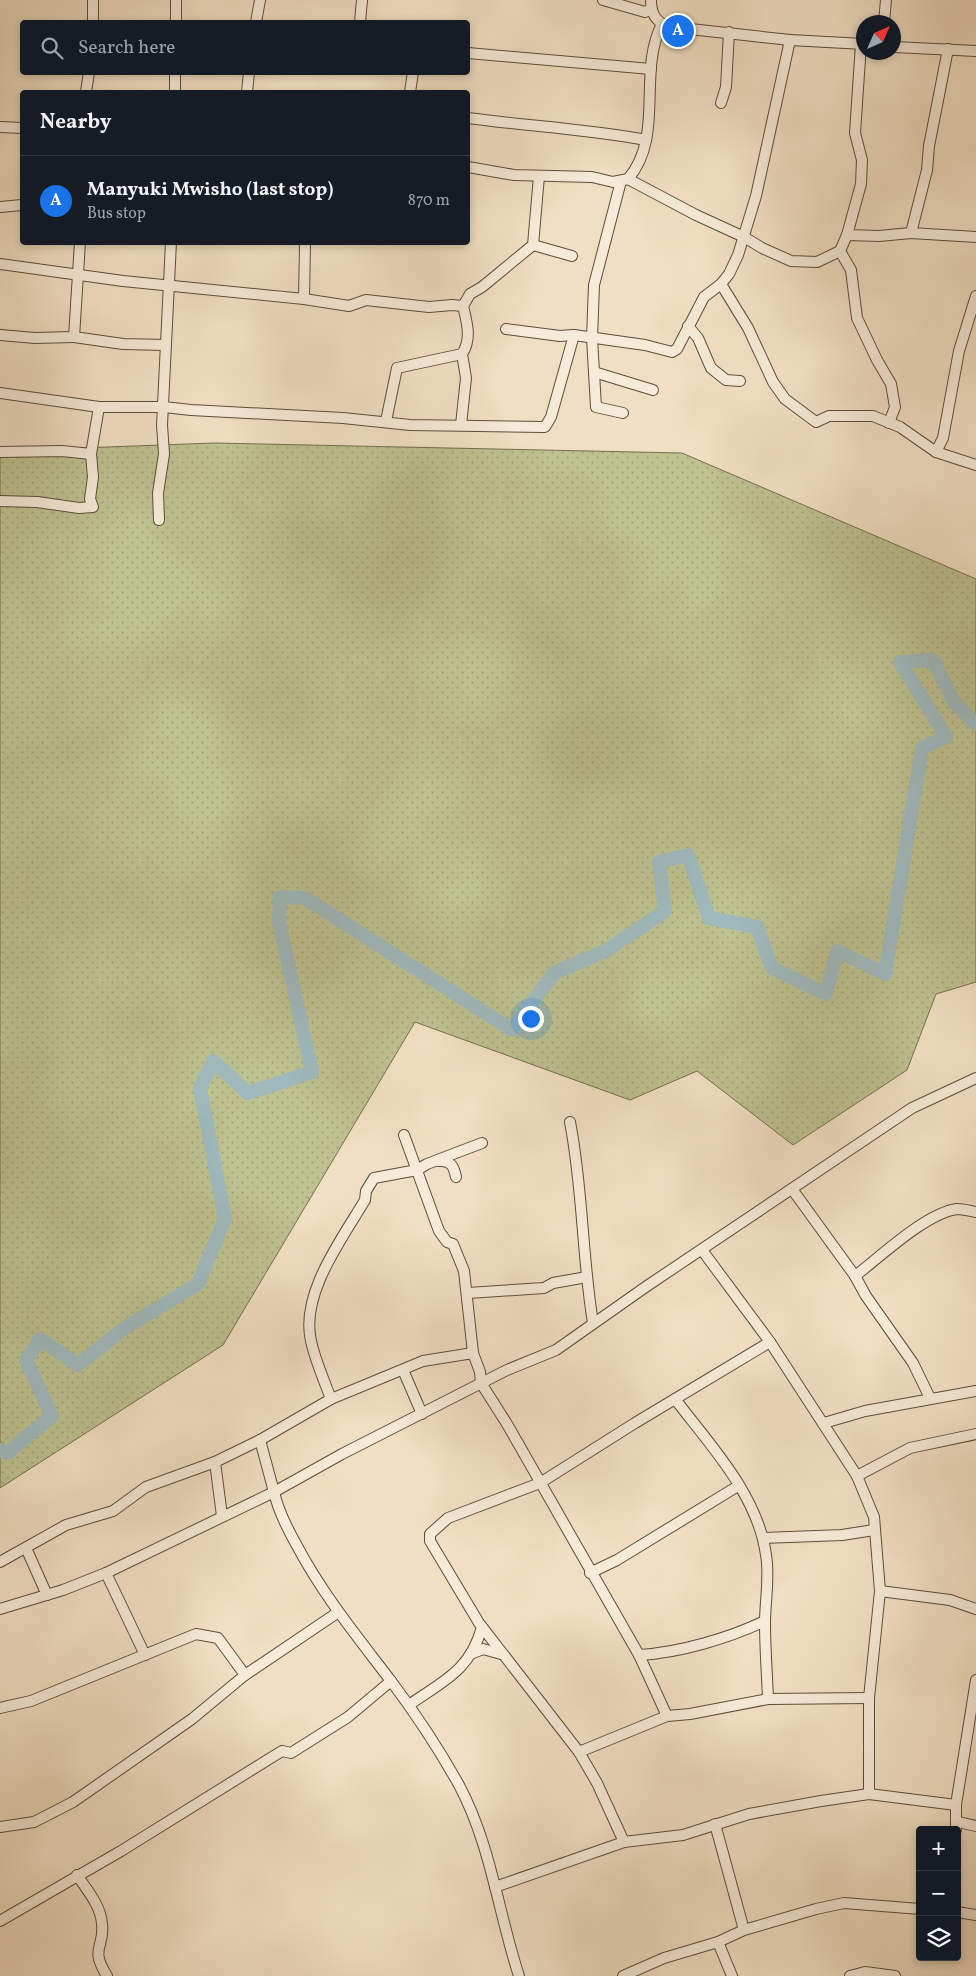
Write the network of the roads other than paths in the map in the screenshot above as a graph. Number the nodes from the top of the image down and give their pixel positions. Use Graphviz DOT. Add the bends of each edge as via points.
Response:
graph roads {
  1 [pos="93,0"];
  2 [pos="176,0"];
  3 [pos="260,0"];
  4 [pos="362,0"];
  5 [pos="603,0"];
  6 [pos="886,0"];
  7 [pos="651,4"];
  8 [pos="885,15"];
  9 [pos="92,20"];
  10 [pos="176,20"];
  11 [pos="256,20"];
  12 [pos="360,20"];
  13 [pos="662,24"];
  14 [pos="729,32"];
  15 [pos="790,40"];
  16 [pos="856,44"];
  17 [pos="901,47"];
  18 [pos="948,49"];
  19 [pos="976,51"];
  20 [pos="470,53"];
  21 [pos="861,60"];
  22 [pos="651,69"];
  23 [pos="89,75"];
  24 [pos="175,75"];
  25 [pos="249,75"];
  26 [pos="411,75"];
  27 [pos="86,90"];
  28 [pos="175,90"];
  29 [pos="247,90"];
  30 [pos="410,90"];
  31 [pos="721,103"];
  32 [pos="470,118"];
  33 [pos="0,126"];
  34 [pos="20,128"];
  35 [pos="646,140"];
  36 [pos="470,167"];
  37 [pos="538,176"];
  38 [pos="624,180"];
  39 [pos="20,205"];
  40 [pos="0,207"];
  41 [pos="911,232"];
  42 [pos="847,235"];
  43 [pos="744,237"];
  44 [pos="976,237"];
  45 [pos="80,245"];
  46 [pos="171,245"];
  47 [pos="305,245"];
  48 [pos="533,245"];
  49 [pos="840,251"];
  50 [pos="572,256"];
  51 [pos="0,264"];
  52 [pos="78,275"];
  53 [pos="721,284"];
  54 [pos="169,285"];
  55 [pos="976,296"];
  56 [pos="304,299"];
  57 [pos="463,306"];
  58 [pos="688,326"];
  59 [pos="506,329"];
  60 [pos="574,335"];
  61 [pos="0,336"];
  62 [pos="74,337"];
  63 [pos="592,338"];
  64 [pos="165,345"];
  65 [pos="462,354"];
  66 [pos="594,372"];
  67 [pos="740,381"];
  68 [pos="653,390"];
  69 [pos="0,393"];
  70 [pos="99,407"];
  71 [pos="164,407"];
  72 [pos="623,413"];
  73 [pos="386,421"];
  74 [pos="890,422"];
  75 [pos="460,425"];
  76 [pos="0,452"];
  77 [pos="936,452"];
  78 [pos="91,454"];
  79 [pos="976,464"];
  80 [pos="0,501"];
  81 [pos="159,520"];
  82 [pos="976,1078"];
  83 [pos="570,1122"];
  84 [pos="404,1135"];
  85 [pos="482,1143"];
  86 [pos="438,1161"];
  87 [pos="417,1170"];
  88 [pos="456,1177"];
  89 [pos="792,1189"];
  90 [pos="976,1212"];
  91 [pos="702,1250"];
  92 [pos="856,1276"];
  93 [pos="587,1277"];
  94 [pos="468,1293"];
  95 [pos="593,1323"];
  96 [pos="770,1342"];
  97 [pos="473,1353"];
  98 [pos="403,1370"];
  99 [pos="481,1383"];
  100 [pos="976,1391"];
  101 [pos="930,1398"];
  102 [pos="331,1399"];
  103 [pos="675,1399"];
  104 [pos="422,1414"];
  105 [pos="824,1424"];
  106 [pos="976,1434"];
  107 [pos="260,1440"];
  108 [pos="215,1462"];
  109 [pos="857,1476"];
  110 [pos="540,1483"];
  111 [pos="738,1486"];
  112 [pos="274,1492"];
  113 [pos="222,1516"];
  114 [pos="874,1530"];
  115 [pos="762,1538"];
  116 [pos="26,1548"];
  117 [pos="0,1562"];
  118 [pos="590,1573"];
  119 [pos="106,1574"];
  120 [pos="880,1591"];
  121 [pos="47,1595"];
  122 [pos="0,1609"];
  123 [pos="976,1609"];
  124 [pos="337,1614"];
  125 [pos="765,1621"];
  126 [pos="482,1627"];
  127 [pos="473,1652"];
  128 [pos="501,1654"];
  129 [pos="145,1655"];
  130 [pos="639,1655"];
  131 [pos="245,1675"];
  132 [pos="391,1680"];
  133 [pos="976,1680"];
  134 [pos="869,1698"];
  135 [pos="768,1699"];
  136 [pos="409,1705"];
  137 [pos="0,1708"];
  138 [pos="667,1716"];
  139 [pos="579,1752"];
  140 [pos="965,1762"];
  141 [pos="976,1762"];
  142 [pos="869,1794"];
  143 [pos="956,1805"];
  144 [pos="715,1824"];
  145 [pos="957,1826"];
  146 [pos="961,1826"];
  147 [pos="976,1826"];
  148 [pos="0,1827"];
  149 [pos="624,1842"];
  150 [pos="77,1875"];
  151 [pos="495,1887"];
  152 [pos="916,1909"];
  153 [pos="961,1913"];
  154 [pos="976,1915"];
  155 [pos="0,1921"];
  156 [pos="744,1930"];
  157 [pos="718,1942"];
  158 [pos="107,1976"];
  159 [pos="519,1976"];
  160 [pos="623,1976"];
  161 [pos="732,1976"];
  162 [pos="850,1976"];
  163 [pos="894,1976"];
  1 -- 9 [label="street"];
  2 -- 10 [label="street"];
  3 -- 11 [label="street"];
  4 -- 12 [label="street"];
  5 -- 7 [label="street" via="645,12"];
  6 -- 8 [label="street"];
  7 -- 13 [label="street" via="655,18"];
  13 -- 14 [label="street"];
  13 -- 22 [label="street" via="655,40"];
  14 -- 15 [label="street"];
  14 -- 31 [label="street" via="726,87"];
  15 -- 16 [label="street"];
  15 -- 43 [label="street"];
  17 -- 18 [label="street"];
  18 -- 19 [label="street"];
  18 -- 41 [label="street" via="927,170"];
  20 -- 22 [label="street"];
  21 -- 42 [label="street" via="854,133 862,160 861,184"];
  22 -- 35 [label="street"];
  23 -- 27 [label="street"];
  24 -- 28 [label="street"];
  25 -- 29 [label="street"];
  26 -- 30 [label="street"];
  32 -- 35 [label="street" via="604,132"];
  33 -- 34 [label="street"];
  35 -- 38 [label="street" via="640,160"];
  36 -- 37 [label="street"];
  37 -- 38 [label="street" via="592,177 613,182"];
  37 -- 48 [label="street"];
  38 -- 43 [label="street"];
  38 -- 63 [label="street" via="594,285"];
  39 -- 40 [label="street"];
  41 -- 42 [label="street"];
  41 -- 44 [label="street"];
  42 -- 49 [label="street"];
  43 -- 49 [label="street" via="762,248 801,262 817,262"];
  43 -- 53 [label="street" via="733,266"];
  45 -- 52 [label="street"];
  46 -- 54 [label="street"];
  47 -- 56 [label="street"];
  48 -- 50 [label="street"];
  48 -- 57 [label="street" via="470,294"];
  49 -- 74 [label="street" via="851,270 857,318 891,384 895,407"];
  51 -- 52 [label="street"];
  52 -- 54 [label="street"];
  52 -- 62 [label="street"];
  53 -- 58 [label="street" via="704,297"];
  53 -- 74 [label="street" via="785,399 816,422 829,416 849,415 873,416"];
  54 -- 56 [label="street"];
  54 -- 64 [label="street"];
  55 -- 77 [label="street" via="959,351 943,438"];
  56 -- 57 [label="street" via="349,306 366,300 429,307"];
  57 -- 65 [label="street" via="469,332 467,347"];
  58 -- 63 [label="street" via="677,349 672,352"];
  58 -- 67 [label="street" via="698,338 711,368 726,380"];
  59 -- 60 [label="street"];
  60 -- 63 [label="street"];
  60 -- 75 [label="street" via="545,427"];
  61 -- 62 [label="street"];
  62 -- 64 [label="street" via="123,344"];
  63 -- 66 [label="street"];
  64 -- 71 [label="street"];
  65 -- 73 [label="street" via="397,368"];
  65 -- 75 [label="street" via="466,378"];
  66 -- 68 [label="street"];
  66 -- 72 [label="street" via="596,407"];
  69 -- 70 [label="street"];
  70 -- 71 [label="street"];
  70 -- 78 [label="street"];
  71 -- 73 [label="street"];
  71 -- 81 [label="street"];
  73 -- 75 [label="street" via="410,425"];
  74 -- 77 [label="street"];
  76 -- 78 [label="street"];
  77 -- 79 [label="street"];
  78 -- 80 [label="street" via="93,477 90,499 93,507"];
  82 -- 89 [label="street" via="912,1108"];
  83 -- 93 [label="street" via="576,1149"];
  84 -- 87 [label="street"];
  85 -- 86 [label="street"];
  86 -- 87 [label="street"];
  86 -- 88 [label="street" via="446,1160 452,1165"];
  87 -- 94 [label="street" via="439,1231 447,1242 453,1244 464,1271"];
  87 -- 102 [label="street" via="374,1178 365,1200 320,1276 311,1311 311,1340"];
  89 -- 91 [label="street"];
  89 -- 92 [label="street"];
  90 -- 92 [label="street" via="958,1209 942,1214 903,1237"];
  91 -- 95 [label="street"];
  91 -- 96 [label="street"];
  92 -- 101 [label="street" via="866,1296 913,1363"];
  93 -- 94 [label="street" via="552,1283 544,1288"];
  93 -- 95 [label="street"];
  94 -- 97 [label="street"];
  95 -- 99 [label="street" via="556,1350"];
  96 -- 103 [label="street"];
  96 -- 105 [label="street"];
  97 -- 98 [label="street" via="423,1361"];
  97 -- 99 [label="street"];
  98 -- 102 [label="street"];
  98 -- 104 [label="street"];
  99 -- 104 [label="street"];
  99 -- 110 [label="street"];
  100 -- 101 [label="street"];
  101 -- 105 [label="street" via="866,1411"];
  102 -- 107 [label="street"];
  103 -- 110 [label="street"];
  103 -- 111 [label="street"];
  104 -- 112 [label="street"];
  105 -- 109 [label="street"];
  106 -- 109 [label="street" via="910,1448"];
  107 -- 108 [label="street"];
  107 -- 112 [label="street"];
  108 -- 113 [label="street"];
  108 -- 116 [label="street" via="146,1488 113,1511 66,1525"];
  109 -- 114 [label="street" via="874,1518"];
  110 -- 118 [label="street"];
  110 -- 126 [label="street" via="448,1518 430,1534 430,1541 450,1578"];
  111 -- 115 [label="street" via="752,1509"];
  111 -- 118 [label="street"];
  112 -- 113 [label="street"];
  112 -- 124 [label="street" via="294,1540"];
  113 -- 119 [label="street"];
  114 -- 115 [label="street" via="842,1535"];
  114 -- 120 [label="street"];
  115 -- 125 [label="street" via="769,1585"];
  116 -- 117 [label="street"];
  116 -- 121 [label="street"];
  118 -- 130 [label="street"];
  119 -- 121 [label="street"];
  119 -- 129 [label="street"];
  120 -- 123 [label="street" via="950,1600"];
  120 -- 134 [label="street"];
  121 -- 122 [label="street"];
  124 -- 131 [label="street"];
  124 -- 132 [label="street"];
  125 -- 130 [label="street" via="676,1650"];
  125 -- 135 [label="street"];
  126 -- 127 [label="street"];
  126 -- 128 [label="street"];
  127 -- 128 [label="street" via="483,1649"];
  127 -- 136 [label="street" via="444,1681"];
  128 -- 139 [label="street"];
  129 -- 131 [label="street" via="192,1635 213,1636 224,1644"];
  129 -- 137 [label="street" via="31,1701"];
  130 -- 138 [label="street"];
  131 -- 148 [label="street" via="192,1719 73,1802 34,1822"];
  132 -- 136 [label="street"];
  132 -- 150 [label="street" via="348,1717 291,1753 282,1751"];
  133 -- 140 [label="street"];
  134 -- 135 [label="street"];
  134 -- 142 [label="street"];
  135 -- 138 [label="street"];
  136 -- 151 [label="street" via="471,1810 485,1844"];
  138 -- 139 [label="street"];
  139 -- 149 [label="street"];
  140 -- 141 [label="street"];
  140 -- 143 [label="street"];
  142 -- 143 [label="street"];
  142 -- 144 [label="street" via="749,1814"];
  143 -- 145 [label="street"];
  144 -- 149 [label="street" via="683,1835"];
  144 -- 156 [label="street"];
  146 -- 147 [label="street"];
  149 -- 151 [label="street"];
  150 -- 155 [label="street"];
  150 -- 158 [label="street" via="100,1912 103,1926 97,1954"];
  151 -- 159 [label="street" via="504,1931"];
  152 -- 156 [label="street" via="844,1903"];
  153 -- 154 [label="street"];
  156 -- 157 [label="street"];
  157 -- 160 [label="street" via="664,1958"];
  157 -- 161 [label="street"];
  162 -- 163 [label="street" via="865,1972"];
}
